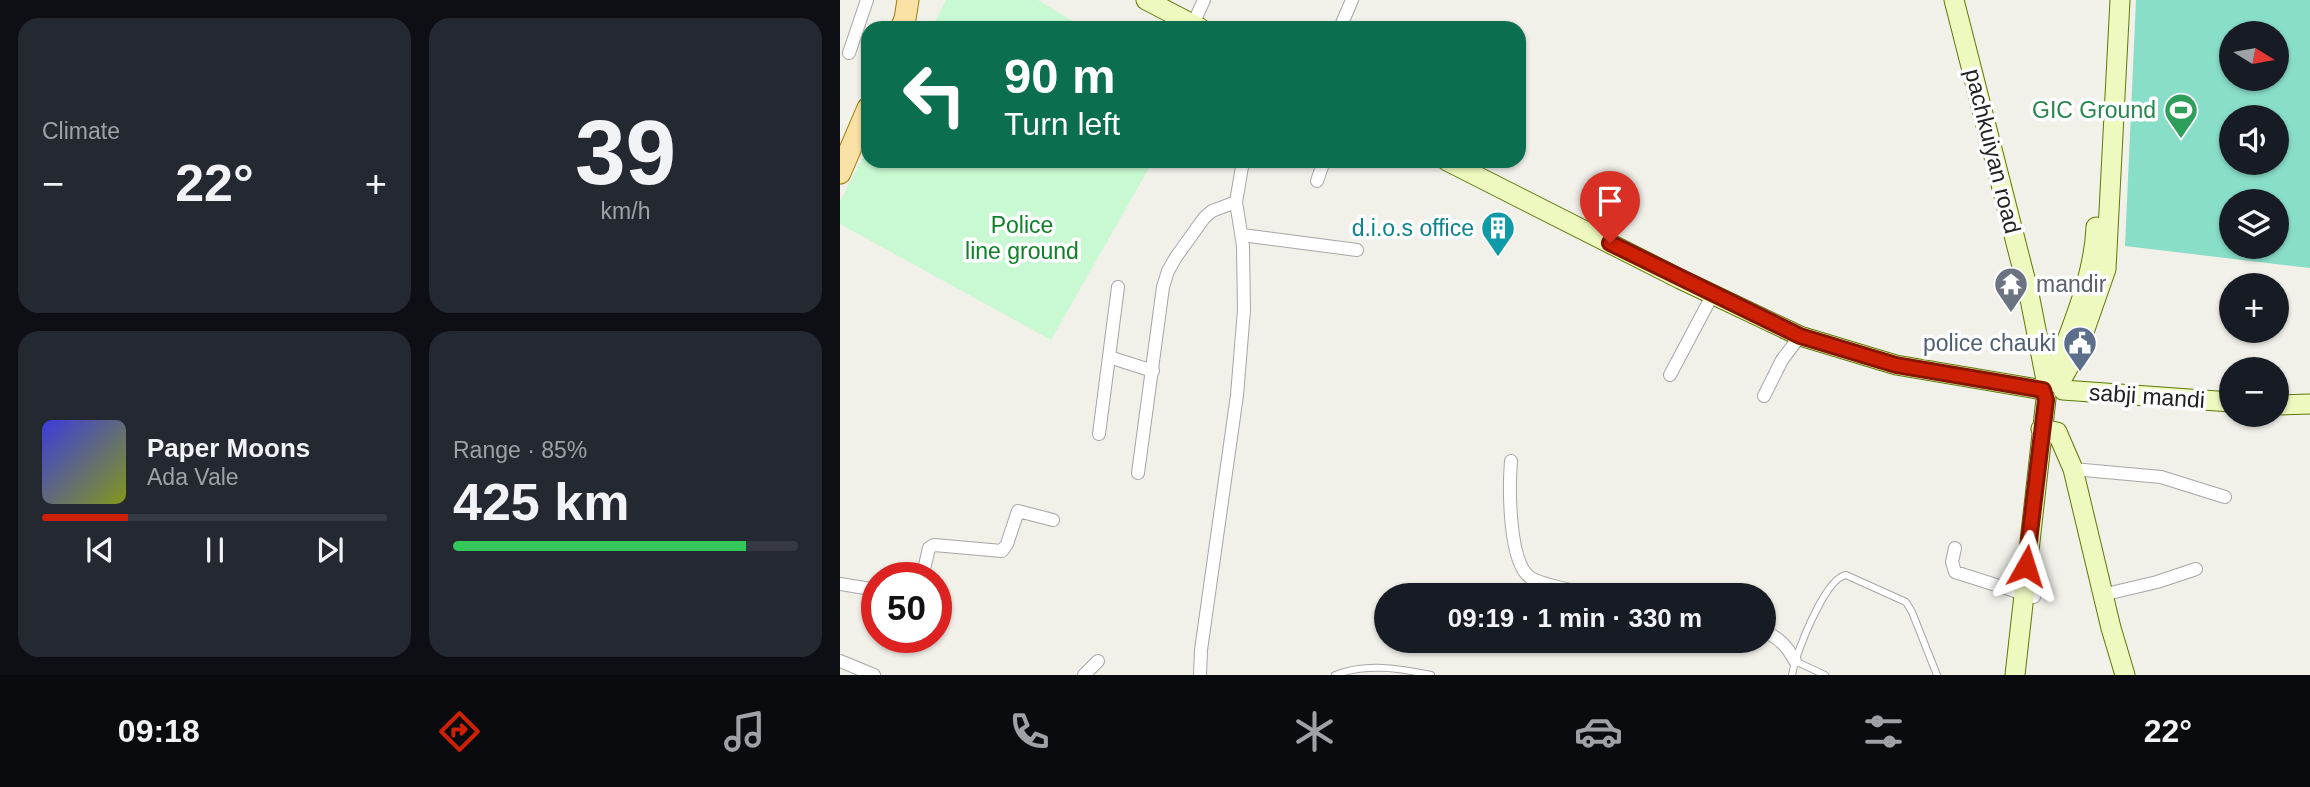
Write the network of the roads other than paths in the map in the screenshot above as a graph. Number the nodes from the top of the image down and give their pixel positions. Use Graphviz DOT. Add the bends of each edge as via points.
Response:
graph roads {
  1 [pos="867,0"];
  2 [pos="920,0"];
  3 [pos="1146,0"];
  4 [pos="1204,0"];
  5 [pos="1352,0"];
  6 [pos="1954,0"];
  7 [pos="2108,0"];
  8 [pos="2120,0"];
  9 [pos="905,16"];
  10 [pos="1186,21"];
  11 [pos="1198,21"];
  12 [pos="1343,21"];
  13 [pos="849,53"];
  14 [pos="861,124"];
  15 [pos="2107,132"];
  16 [pos="1242,168"];
  17 [pos="1322,168"];
  18 [pos="1461,168"];
  19 [pos="840,173"];
  20 [pos="1317,181"];
  21 [pos="1236,202"];
  22 [pos="1242,235"];
  23 [pos="1357,250"];
  24 [pos="1118,287"];
  25 [pos="1713,294"];
  26 [pos="1800,336"];
  27 [pos="1109,358"];
  28 [pos="1153,370"];
  29 [pos="1670,375"];
  30 [pos="2052,391"];
  31 [pos="1764,397"];
  32 [pos="2219,401"];
  33 [pos="2310,404"];
  34 [pos="2289,405"];
  35 [pos="2046,430"];
  36 [pos="1099,434"];
  37 [pos="1511,461"];
  38 [pos="2073,469"];
  39 [pos="1138,473"];
  40 [pos="2225,497"];
  41 [pos="1054,520"];
  42 [pos="1955,548"];
  43 [pos="926,562"];
  44 [pos="2196,569"];
  45 [pos="1550,583"];
  46 [pos="840,584"];
  47 [pos="861,587"];
  48 [pos="2029,595"];
  49 [pos="2102,595"];
  50 [pos="1776,638"];
  51 [pos="840,661"];
  52 [pos="1098,661"];
  53 [pos="1795,661"];
  54 [pos="874,675"];
  55 [pos="1084,675"];
  56 [pos="1200,675"];
  57 [pos="1335,675"];
  58 [pos="1431,675"];
  59 [pos="1791,675"];
  60 [pos="1825,675"];
  61 [pos="1937,675"];
  62 [pos="2015,675"];
  63 [pos="2027,675"];
  64 [pos="2125,675"];
  1 -- 13 [label="street"];
  2 -- 9 [label="main road"];
  3 -- 10 [label="main road"];
  4 -- 11 [label="street"];
  5 -- 12 [label="street"];
  6 -- 30 [label="main road, pachkuiyan road"];
  7 -- 15 [label="main road"];
  8 -- 15 [label="main road"];
  14 -- 19 [label="main road"];
  15 -- 30 [label="main road" via="2095,244 2099,268 2089,279"];
  16 -- 21 [label="street"];
  17 -- 20 [label="street"];
  18 -- 25 [label="main road, sabji mandi"];
  21 -- 22 [label="street"];
  21 -- 28 [label="street" via="1204,218 1168,271"];
  22 -- 23 [label="street"];
  22 -- 56 [label="street" via="1244,310 1237,395"];
  24 -- 27 [label="street"];
  25 -- 26 [label="main road, sabji mandi"];
  25 -- 29 [label="street"];
  26 -- 30 [label="main road, sabji mandi" via="1896,365"];
  26 -- 31 [label="street"];
  27 -- 28 [label="street"];
  27 -- 36 [label="street"];
  28 -- 39 [label="street"];
  30 -- 32 [label="main road, sabji mandi"];
  30 -- 35 [label="main road"];
  33 -- 34 [label="main road"];
  35 -- 38 [label="main road" via="2057,432"];
  35 -- 48 [label="main road"];
  37 -- 45 [label="street" via="1510,510 1522,567 1531,578"];
  38 -- 40 [label="street" via="2161,477"];
  38 -- 49 [label="main road"];
  41 -- 43 [label="street" via="1018,511 1002,551 934,545"];
  42 -- 48 [label="street" via="1955,572"];
  44 -- 49 [label="street"];
  46 -- 47 [label="street"];
  48 -- 62 [label="main road"];
  48 -- 63 [label="main road"];
  49 -- 64 [label="main road"];
  50 -- 53 [label="street"];
  51 -- 54 [label="street"];
  52 -- 55 [label="street"];
  53 -- 59 [label="lane"];
  53 -- 60 [label="lane"];
  53 -- 61 [label="lane" via="1812,618 1837,579 1846,575 1906,602"];
  57 -- 58 [label="lane" via="1370,667"];
}
